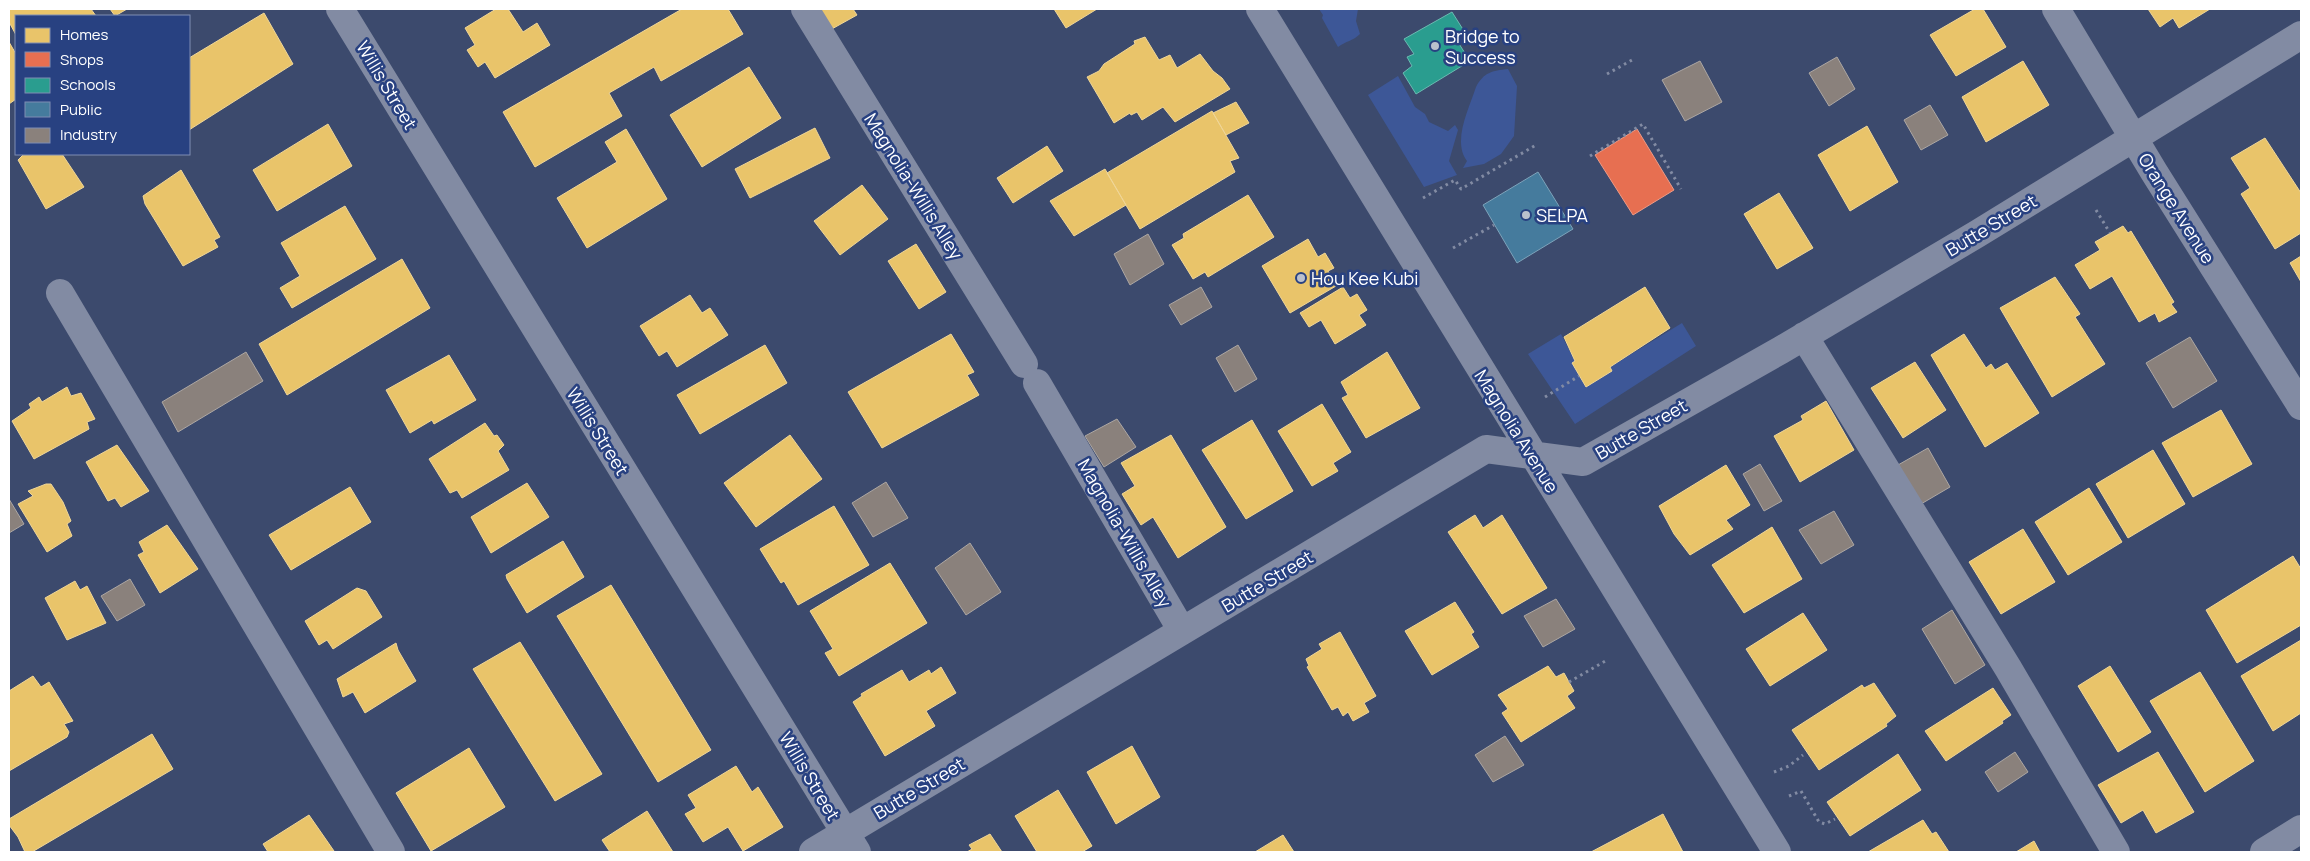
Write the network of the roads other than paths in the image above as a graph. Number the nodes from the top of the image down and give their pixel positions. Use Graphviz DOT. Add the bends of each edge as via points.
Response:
graph roads {
  1 [pos="340,9"];
  2 [pos="805,9"];
  3 [pos="1260,9"];
  4 [pos="2056,9"];
  5 [pos="2301,36"];
  6 [pos="2134,138"];
  7 [pos="60,293"];
  8 [pos="1804,336"];
  9 [pos="2301,406"];
  10 [pos="1532,454"];
  11 [pos="1182,632"];
  12 [pos="2301,830"];
  13 [pos="851,842"];
  14 [pos="391,852"];
  15 [pos="812,852"];
  16 [pos="1777,852"];
  17 [pos="2116,852"];
  18 [pos="2264,852"];
  1 -- 13 [label="street, Willis Street"];
  2 -- 11 [label="street, Magnolia-Willis Alley" via="1031,373"];
  3 -- 10 [label="street, Magnolia Avenue"];
  4 -- 6 [label="street, Orange Avenue"];
  5 -- 6 [label="street, Butte Street"];
  6 -- 8 [label="street, Butte Street"];
  6 -- 9 [label="street, Orange Avenue"];
  7 -- 14 [label="street"];
  8 -- 10 [label="street, Butte Street" via="1583,462"];
  8 -- 17 [label="street" via="2008,668"];
  10 -- 11 [label="street, Butte Street" via="1486,449 1480,452"];
  10 -- 16 [label="street, Magnolia Avenue"];
  11 -- 13 [label="street, Butte Street"];
  12 -- 18 [label="street"];
  13 -- 15 [label="street, Butte Street"];
}
